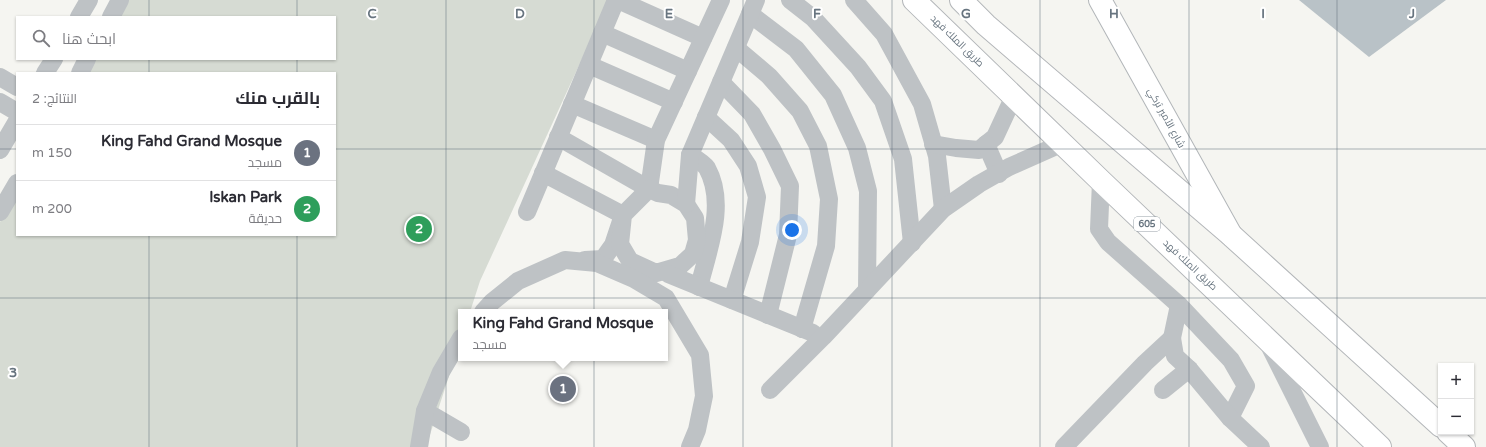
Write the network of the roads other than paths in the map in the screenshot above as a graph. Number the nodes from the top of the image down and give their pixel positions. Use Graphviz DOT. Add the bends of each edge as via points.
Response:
graph roads {
  1 [pos="89,0"];
  2 [pos="120,0"];
  3 [pos="617,0"];
  4 [pos="790,0"];
  5 [pos="854,0"];
  6 [pos="949,0"];
  7 [pos="961,0"];
  8 [pos="1100,0"];
  9 [pos="716,2"];
  10 [pos="919,5"];
  11 [pos="753,7"];
  12 [pos="80,16"];
  13 [pos="112,16"];
  14 [pos="986,25"];
  15 [pos="602,33"];
  16 [pos="704,38"];
  17 [pos="736,48"];
  18 [pos="971,54"];
  19 [pos="53,60"];
  20 [pos="86,60"];
  21 [pos="588,65"];
  22 [pos="688,71"];
  23 [pos="46,72"];
  24 [pos="80,72"];
  25 [pos="0,77"];
  26 [pos="721,82"];
  27 [pos="16,86"];
  28 [pos="1014,96"];
  29 [pos="0,102"];
  30 [pos="674,102"];
  31 [pos="572,104"];
  32 [pos="16,111"];
  33 [pos="706,117"];
  34 [pos="16,123"];
  35 [pos="558,137"];
  36 [pos="656,140"];
  37 [pos="1063,143"];
  38 [pos="933,144"];
  39 [pos="986,144"];
  40 [pos="0,150"];
  41 [pos="690,155"];
  42 [pos="543,174"];
  43 [pos="998,174"];
  44 [pos="1101,181"];
  45 [pos="16,185"];
  46 [pos="649,189"];
  47 [pos="686,204"];
  48 [pos="943,210"];
  49 [pos="0,212"];
  50 [pos="527,212"];
  51 [pos="623,215"];
  52 [pos="1232,236"];
  53 [pos="912,242"];
  54 [pos="574,261"];
  55 [pos="674,270"];
  56 [pos="699,287"];
  57 [pos="867,290"];
  58 [pos="666,298"];
  59 [pos="732,300"];
  60 [pos="1179,305"];
  61 [pos="486,309"];
  62 [pos="768,315"];
  63 [pos="802,328"];
  64 [pos="1264,336"];
  65 [pos="823,337"];
  66 [pos="1172,338"];
  67 [pos="458,343"];
  68 [pos="1189,369"];
  69 [pos="770,390"];
  70 [pos="1163,390"];
  71 [pos="425,411"];
  72 [pos="1230,418"];
  73 [pos="1438,423"];
  74 [pos="461,432"];
  75 [pos="1451,435"];
  76 [pos="419,447"];
  77 [pos="690,447"];
  78 [pos="1064,447"];
  79 [pos="1261,447"];
  80 [pos="1320,447"];
  81 [pos="1380,447"];
  82 [pos="1464,447"];
  1 -- 12 [label="street"];
  2 -- 13 [label="street"];
  3 -- 15 [label="street"];
  3 -- 16 [label="street"];
  4 -- 53 [label="street" via="813,18 858,67 883,102 903,159"];
  5 -- 38 [label="street" via="884,34 922,104"];
  6 -- 10 [label="main road" via="954,6 952,16 940,19"];
  7 -- 14 [label="main road"];
  8 -- 52 [label="main road, شارع الأمير تركي"];
  9 -- 16 [label="street"];
  10 -- 18 [label="main road, طريق الملك فهد / 605"];
  11 -- 17 [label="street"];
  11 -- 57 [label="street" via="796,49 833,95 857,148 868,191"];
  14 -- 18 [label="main road" via="968,18 960,23 957,31"];
  14 -- 52 [label="main road"];
  15 -- 21 [label="street"];
  15 -- 22 [label="street"];
  16 -- 22 [label="street"];
  17 -- 26 [label="street"];
  17 -- 63 [label="street" via="769,76 800,111 818,146 829,199 826,246"];
  18 -- 28 [label="main road, طريق الملك فهد / 605"];
  19 -- 23 [label="street"];
  20 -- 24 [label="street"];
  21 -- 30 [label="street"];
  21 -- 31 [label="street"];
  22 -- 30 [label="street"];
  25 -- 27 [label="street"];
  26 -- 33 [label="street"];
  26 -- 62 [label="street" via="752,114 790,186 788,235"];
  28 -- 37 [label="main road, طريق الملك فهد / 605"];
  28 -- 39 [label="street" via="995,137"];
  29 -- 32 [label="street"];
  30 -- 36 [label="street"];
  31 -- 35 [label="street"];
  31 -- 36 [label="street"];
  33 -- 41 [label="street"];
  33 -- 59 [label="street" via="731,140 748,166 757,198 750,242"];
  34 -- 40 [label="street"];
  35 -- 42 [label="street"];
  35 -- 46 [label="street"];
  36 -- 46 [label="street"];
  37 -- 43 [label="street"];
  37 -- 44 [label="main road, طريق الملك فهد / 605"];
  38 -- 39 [label="street" via="979,150"];
  38 -- 48 [label="street" via="937,156"];
  39 -- 43 [label="street"];
  41 -- 47 [label="street"];
  41 -- 56 [label="street" via="706,167 715,190 715,216"];
  42 -- 50 [label="street"];
  42 -- 51 [label="street"];
  43 -- 48 [label="street" via="979,184"];
  44 -- 60 [label="street" via="1099,229 1116,250"];
  44 -- 64 [label="main road, طريق الملك فهد / 605"];
  45 -- 49 [label="street"];
  46 -- 47 [label="street" via="671,195"];
  46 -- 51 [label="street"];
  47 -- 55 [label="street" via="695,218 697,240 693,254"];
  48 -- 53 [label="street"];
  51 -- 54 [label="street" via="613,245 603,259"];
  51 -- 55 [label="street" via="620,244 630,261 656,273"];
  52 -- 73 [label="main road"];
  53 -- 57 [label="street"];
  54 -- 58 [label="street" via="597,263 634,279"];
  54 -- 61 [label="street" via="565,260 518,281"];
  55 -- 56 [label="street"];
  55 -- 58 [label="street"];
  56 -- 59 [label="street"];
  57 -- 65 [label="street"];
  58 -- 77 [label="street" via="700,355 704,396 697,430"];
  59 -- 62 [label="street"];
  60 -- 66 [label="street"];
  60 -- 72 [label="street" via="1231,360 1246,386"];
  62 -- 63 [label="street"];
  63 -- 65 [label="street"];
  64 -- 80 [label="street"];
  64 -- 81 [label="main road, طريق الملك فهد / 605"];
  65 -- 69 [label="street"];
  66 -- 68 [label="street" via="1175,356"];
  66 -- 78 [label="street"];
  67 -- 71 [label="street" via="441,372"];
  68 -- 70 [label="street"];
  68 -- 72 [label="street"];
  71 -- 74 [label="street"];
  71 -- 76 [label="street"];
  72 -- 79 [label="street"];
  75 -- 82 [label="main road"];
}
